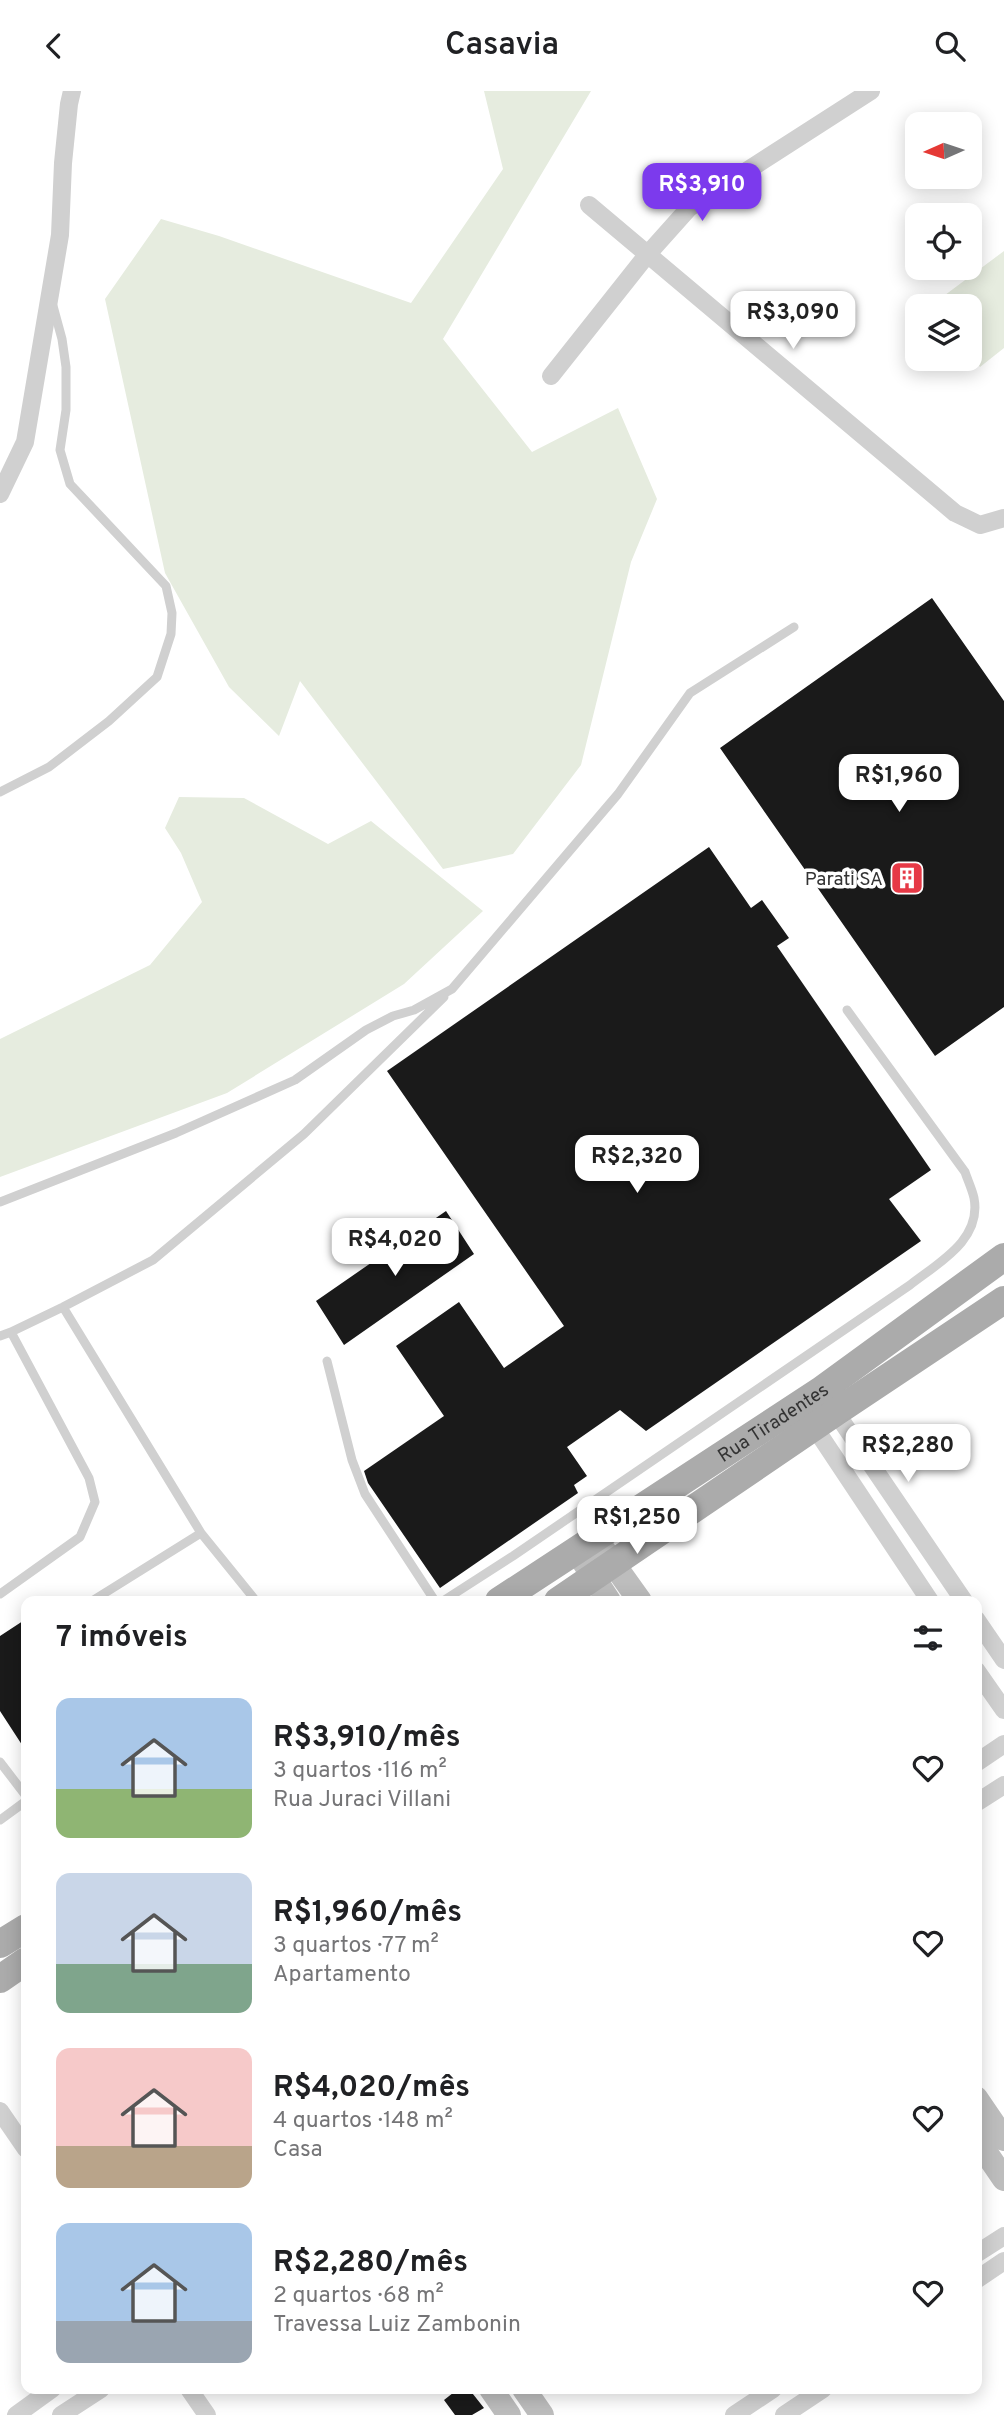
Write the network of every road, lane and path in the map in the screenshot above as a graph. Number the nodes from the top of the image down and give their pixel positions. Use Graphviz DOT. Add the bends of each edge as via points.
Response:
graph roads {
  1 [pos="72,91"];
  2 [pos="872,91"];
  3 [pos="589,205"];
  4 [pos="647,255"];
  5 [pos="50,296"];
  6 [pos="551,376"];
  7 [pos="0,494"];
  8 [pos="1004,518"];
  9 [pos="794,627"];
  10 [pos="0,792"];
  11 [pos="452,989"];
  12 [pos="847,1010"];
  13 [pos="0,1202"];
  14 [pos="1004,1257"];
  15 [pos="1004,1300"];
  16 [pos="63,1307"];
  17 [pos="11,1332"];
  18 [pos="0,1336"];
  19 [pos="327,1361"];
  20 [pos="817,1409"];
  21 [pos="910,1522"];
  22 [pos="201,1533"];
  23 [pos="886,1537"];
  24 [pos="586,1544"];
  25 [pos="604,1571"];
  26 [pos="0,1594"];
  27 [pos="100,1596"];
  28 [pos="252,1596"];
  29 [pos="432,1596"];
  30 [pos="451,1596"];
  31 [pos="507,1596"];
  32 [pos="566,1596"];
  33 [pos="608,1596"];
  34 [pos="634,1596"];
  35 [pos="927,1596"];
  36 [pos="961,1596"];
  37 [pos="982,1628"];
  38 [pos="1004,1660"];
  39 [pos="982,1679"];
  40 [pos="1004,1710"];
  41 [pos="1004,1744"];
  42 [pos="982,1759"];
  43 [pos="0,1762"];
  44 [pos="1004,1785"];
  45 [pos="21,1789"];
  46 [pos="982,1799"];
  47 [pos="21,1805"];
  48 [pos="0,1820"];
  49 [pos="21,1931"];
  50 [pos="0,1944"];
  51 [pos="21,1964"];
  52 [pos="0,1979"];
  53 [pos="982,2107"];
  54 [pos="0,2111"];
  55 [pos="1004,2140"];
  56 [pos="21,2142"];
  57 [pos="982,2147"];
  58 [pos="1004,2179"];
  59 [pos="1004,2236"];
  60 [pos="982,2250"];
  61 [pos="1004,2261"];
  62 [pos="982,2276"];
  63 [pos="45,2394"];
  64 [pos="94,2394"];
  65 [pos="192,2394"];
  66 [pos="496,2394"];
  67 [pos="527,2394"];
  68 [pos="766,2394"];
  69 [pos="811,2394"];
  70 [pos="16,2415"];
  71 [pos="61,2415"];
  72 [pos="207,2415"];
  73 [pos="509,2415"];
  74 [pos="542,2415"];
  75 [pos="734,2415"];
  76 [pos="784,2415"];
  1 -- 5 [label="street" via="61,235"];
  2 -- 4 [label="street" via="689,208"];
  3 -- 4 [label="street"];
  4 -- 6 [label="street"];
  4 -- 8 [label="street" via="955,513 980,525"];
  5 -- 7 [label="street" via="25,442"];
  5 -- 10 [label="lane" via="66,367 60,450 70,484 166,586 171,634 157,677 49,767"];
  9 -- 11 [label="lane" via="690,693 618,795"];
  11 -- 13 [label="lane" via="366,1030 295,1080"];
  11 -- 16 [label="lane" via="304,1134 152,1260"];
  12 -- 30 [label="lane" via="965,1172 974,1199 974,1222 962,1243 910,1285"];
  14 -- 20 [label="main road, Rua Tiradentes"];
  15 -- 20 [label="main road, Rua Tiradentes"];
  16 -- 17 [label="lane"];
  16 -- 22 [label="lane"];
  17 -- 18 [label="lane"];
  17 -- 26 [label="lane" via="89,1478 95,1502 80,1537"];
  19 -- 29 [label="lane" via="365,1494"];
  20 -- 21 [label="street"];
  20 -- 23 [label="street"];
  20 -- 24 [label="main road, Rua Tiradentes"];
  20 -- 25 [label="main road, Rua Tiradentes"];
  21 -- 23 [label="street"];
  21 -- 36 [label="street"];
  22 -- 27 [label="lane"];
  22 -- 28 [label="lane"];
  23 -- 35 [label="street"];
  24 -- 25 [label="street"];
  24 -- 31 [label="main road, Rua Tiradentes"];
  25 -- 32 [label="main road, Rua Tiradentes"];
  25 -- 33 [label="street"];
  25 -- 34 [label="street"];
  37 -- 38 [label="street"];
  39 -- 40 [label="street"];
  41 -- 42 [label="street"];
  43 -- 45 [label="lane"];
  44 -- 46 [label="street"];
  47 -- 48 [label="lane"];
  49 -- 50 [label="main road"];
  51 -- 52 [label="main road"];
  53 -- 55 [label="street"];
  54 -- 56 [label="street"];
  57 -- 58 [label="street"];
  59 -- 60 [label="street"];
  61 -- 62 [label="street"];
  63 -- 70 [label="street"];
  64 -- 71 [label="street"];
  65 -- 72 [label="street"];
  66 -- 73 [label="street"];
  67 -- 74 [label="street"];
  68 -- 75 [label="street"];
  69 -- 76 [label="street"];
}
